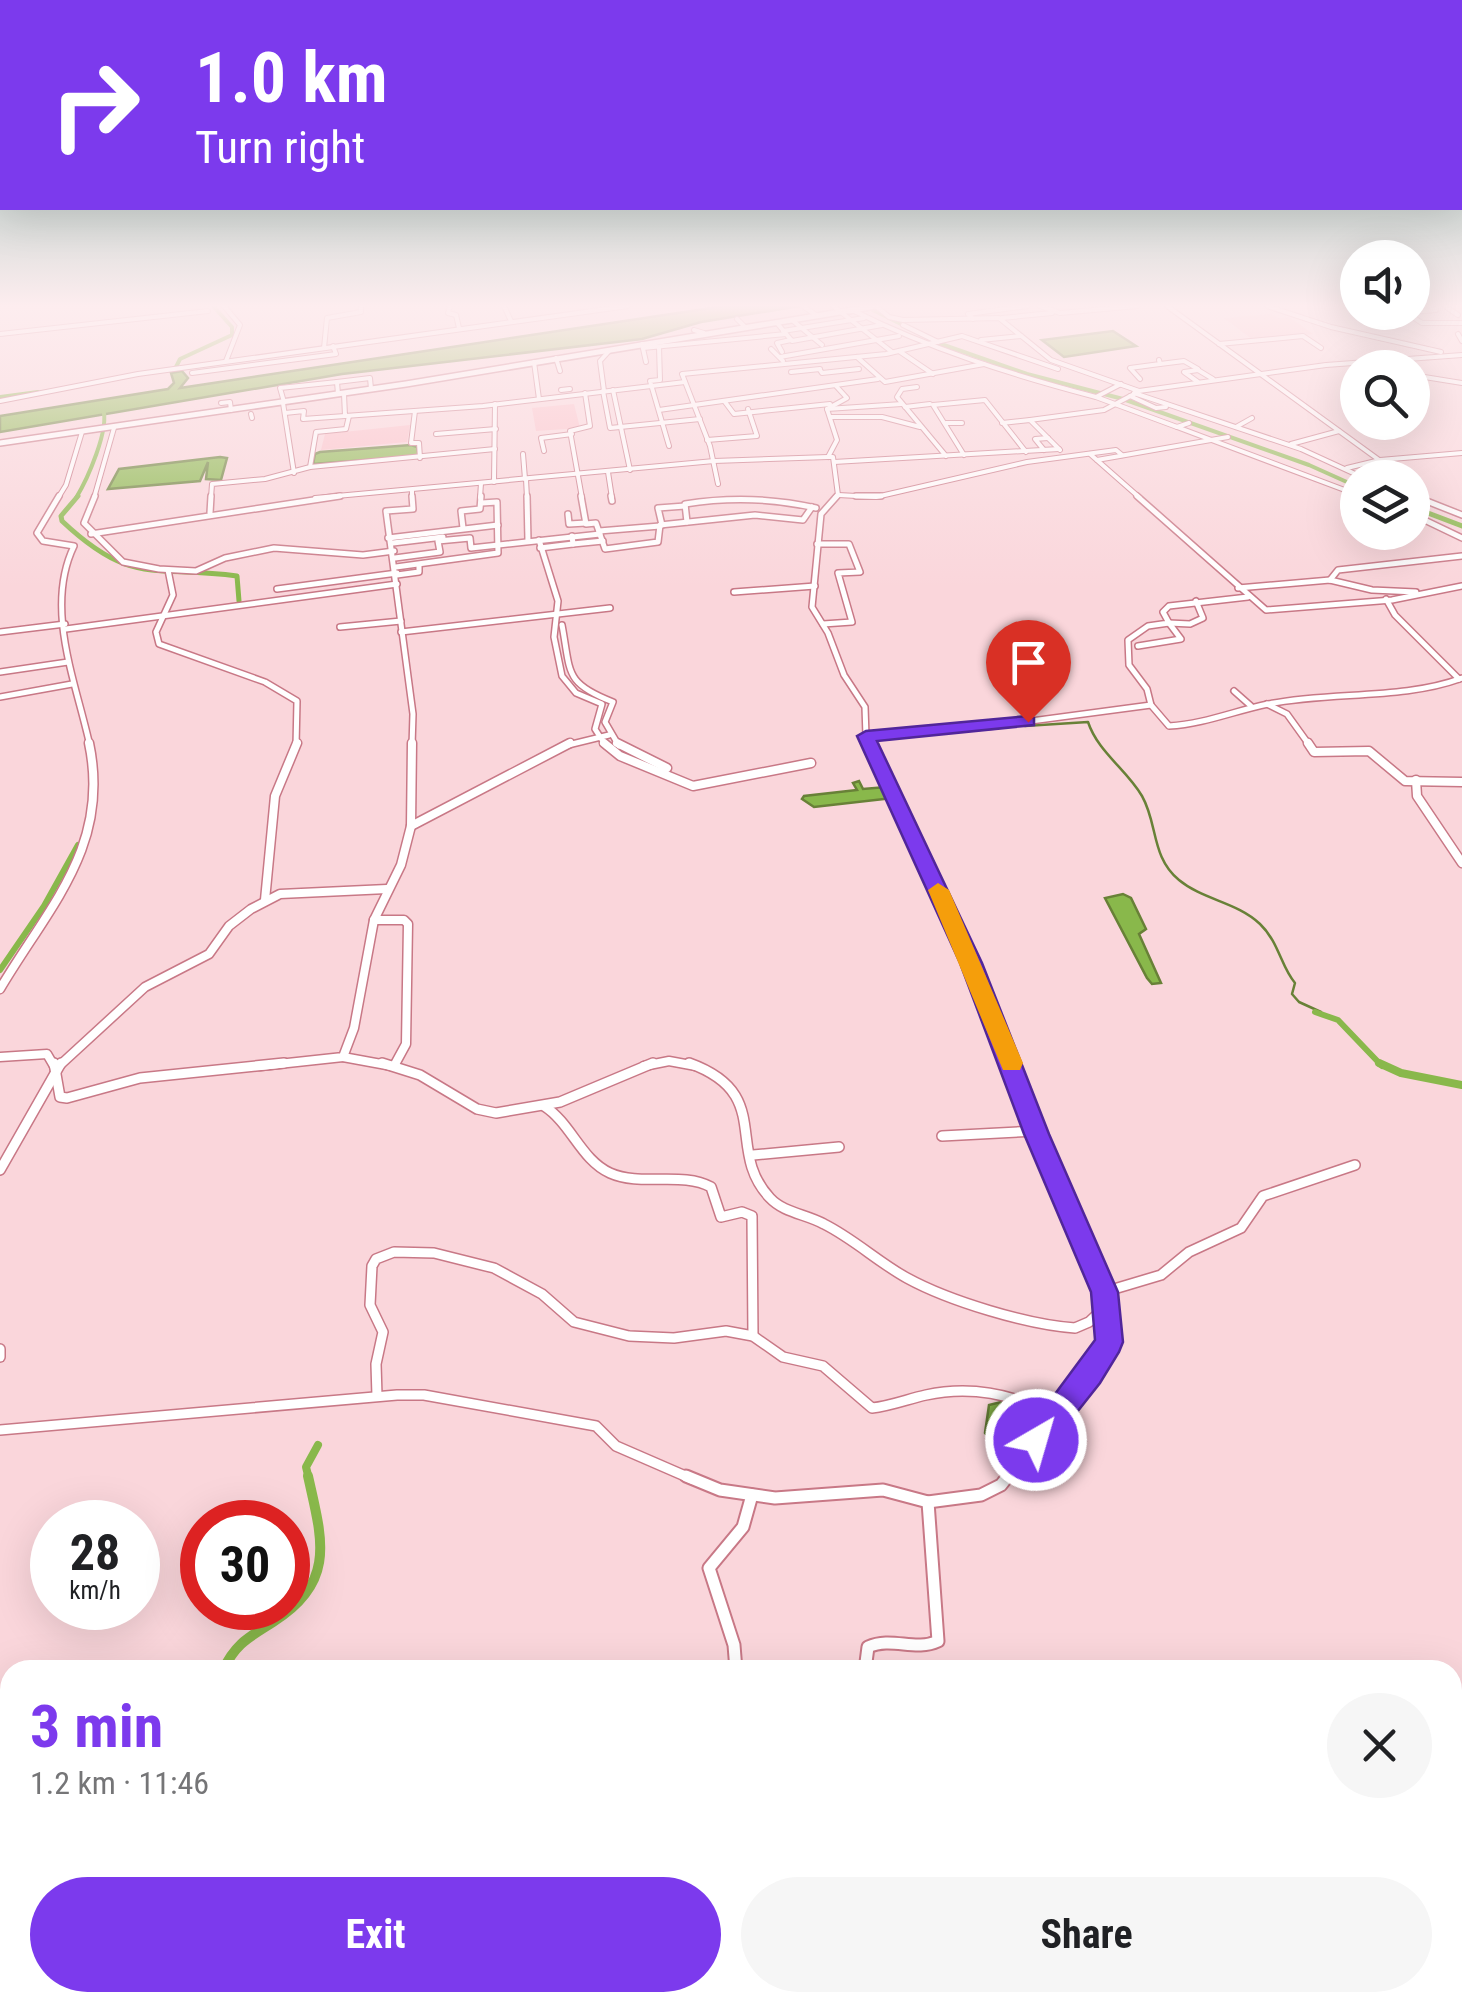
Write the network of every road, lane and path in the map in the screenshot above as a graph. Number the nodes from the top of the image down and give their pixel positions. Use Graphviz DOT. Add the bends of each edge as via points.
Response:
graph roads {
  1 [pos="299,400"];
  2 [pos="343,400"];
  3 [pos="524,400"];
  4 [pos="586,400"];
  5 [pos="605,400"];
  6 [pos="615,400"];
  7 [pos="656,400"];
  8 [pos="692,400"];
  9 [pos="744,400"];
  10 [pos="844,400"];
  11 [pos="901,400"];
  12 [pos="928,400"];
  13 [pos="1105,400"];
  14 [pos="1121,400"];
  15 [pos="1148,400"];
  16 [pos="1154,400"];
  17 [pos="1296,400"];
  18 [pos="222,402"];
  19 [pos="284,402"];
  20 [pos="725,402"];
  21 [pos="1115,403"];
  22 [pos="495,404"];
  23 [pos="932,404"];
  24 [pos="904,405"];
  25 [pos="695,406"];
  26 [pos="829,406"];
  27 [pos="231,410"];
  28 [pos="659,410"];
  29 [pos="415,411"];
  30 [pos="285,412"];
  31 [pos="750,412"];
  32 [pos="1200,415"];
  33 [pos="347,416"];
  34 [pos="830,417"];
  35 [pos="1252,418"];
  36 [pos="700,419"];
  37 [pos="1030,420"];
  38 [pos="1191,420"];
  39 [pos="962,422"];
  40 [pos="1002,423"];
  41 [pos="662,424"];
  42 [pos="946,424"];
  43 [pos="1177,426"];
  44 [pos="619,427"];
  45 [pos="921,427"];
  46 [pos="1236,427"];
  47 [pos="113,428"];
  48 [pos="496,429"];
  49 [pos="1340,431"];
  50 [pos="84,432"];
  51 [pos="436,434"];
  52 [pos="572,434"];
  53 [pos="1228,436"];
  54 [pos="1048,438"];
  55 [pos="707,440"];
  56 [pos="1213,440"];
  57 [pos="1352,440"];
  58 [pos="0,443"];
  59 [pos="1288,445"];
  60 [pos="669,446"];
  61 [pos="495,449"];
  62 [pos="1059,449"];
  63 [pos="1044,450"];
  64 [pos="544,451"];
  65 [pos="1026,452"];
  66 [pos="1462,453"];
  67 [pos="524,454"];
  68 [pos="964,454"];
  69 [pos="998,454"];
  70 [pos="1090,454"];
  71 [pos="1122,455"];
  72 [pos="946,456"];
  73 [pos="1439,456"];
  74 [pos="1068,457"];
  75 [pos="420,458"];
  76 [pos="831,459"];
  77 [pos="1097,460"];
  78 [pos="1380,460"];
  79 [pos="714,462"];
  80 [pos="1448,464"];
  81 [pos="1340,465"];
  82 [pos="1010,466"];
  83 [pos="310,468"];
  84 [pos="630,470"];
  85 [pos="608,472"];
  86 [pos="294,473"];
  87 [pos="579,474"];
  88 [pos="526,479"];
  89 [pos="494,482"];
  90 [pos="481,483"];
  91 [pos="718,484"];
  92 [pos="1340,488"];
  93 [pos="412,490"];
  94 [pos="838,496"];
  95 [pos="612,501"];
  96 [pos="482,503"];
  97 [pos="1430,503"];
  98 [pos="685,506"];
  99 [pos="812,507"];
  100 [pos="822,510"];
  101 [pos="210,513"];
  102 [pos="568,514"];
  103 [pos="1462,516"];
  104 [pos="687,522"];
  105 [pos="586,523"];
  106 [pos="1430,523"];
  107 [pos="498,525"];
  108 [pos="661,525"];
  109 [pos="459,529"];
  110 [pos="599,532"];
  111 [pos="94,536"];
  112 [pos="572,536"];
  113 [pos="1462,538"];
  114 [pos="528,541"];
  115 [pos="603,542"];
  116 [pos="540,544"];
  117 [pos="573,544"];
  118 [pos="817,544"];
  119 [pos="499,545"];
  120 [pos="74,546"];
  121 [pos="1462,556"];
  122 [pos="394,560"];
  123 [pos="169,572"];
  124 [pos="1330,580"];
  125 [pos="815,586"];
  126 [pos="1462,586"];
  127 [pos="1238,588"];
  128 [pos="276,589"];
  129 [pos="734,592"];
  130 [pos="1423,594"];
  131 [pos="1248,597"];
  132 [pos="1386,600"];
  133 [pos="1196,601"];
  134 [pos="610,608"];
  135 [pos="561,613"];
  136 [pos="165,616"];
  137 [pos="401,621"];
  138 [pos="1169,623"];
  139 [pos="562,624"];
  140 [pos="823,624"];
  141 [pos="66,626"];
  142 [pos="340,628"];
  143 [pos="0,632"];
  144 [pos="402,632"];
  145 [pos="1138,646"];
  146 [pos="68,662"];
  147 [pos="0,672"];
  148 [pos="1460,678"];
  149 [pos="72,684"];
  150 [pos="1234,691"];
  151 [pos="0,697"];
  152 [pos="1267,704"];
  153 [pos="1151,705"];
  154 [pos="1251,706"];
  155 [pos="609,735"];
  156 [pos="866,736"];
  157 [pos="598,738"];
  158 [pos="811,764"];
  159 [pos="667,768"];
  160 [pos="1416,780"];
  161 [pos="1462,782"];
  162 [pos="411,826"];
  163 [pos="1462,863"];
  164 [pos="387,889"];
  165 [pos="264,900"];
  166 [pos="374,920"];
  167 [pos="0,989"];
  168 [pos="0,1057"];
  169 [pos="344,1057"];
  170 [pos="394,1066"];
  171 [pos="54,1070"];
  172 [pos="544,1106"];
  173 [pos="1035,1130"];
  174 [pos="942,1136"];
  175 [pos="839,1146"];
  176 [pos="752,1156"];
  177 [pos="1355,1165"];
  178 [pos="0,1170"];
  179 [pos="1104,1292"];
  180 [pos="1106,1306"];
  181 [pos="752,1336"];
  182 [pos="0,1349"];
  183 [pos="0,1357"];
  184 [pos="377,1396"];
  185 [pos="1054,1416"];
  186 [pos="0,1430"];
  187 [pos="752,1495"];
  188 [pos="928,1502"];
  189 [pos="735,1660"];
  190 [pos="867,1660"];
  1 -- 19 [label="main road"];
  2 -- 33 [label="street"];
  3 -- 22 [label="street"];
  4 -- 52 [label="street" via="590,426"];
  5 -- 44 [label="street" via="609,428"];
  6 -- 44 [label="street"];
  7 -- 28 [label="street"];
  8 -- 25 [label="street"];
  9 -- 20 [label="street"];
  9 -- 31 [label="street"];
  10 -- 26 [label="street"];
  11 -- 24 [label="street"];
  12 -- 23 [label="street"];
  13 -- 21 [label="street"];
  14 -- 21 [label="street"];
  15 -- 38 [label="street"];
  16 -- 32 [label="street"];
  17 -- 49 [label="street"];
  18 -- 27 [label="street" via="230,402"];
  19 -- 27 [label="main road"];
  19 -- 30 [label="street"];
  19 -- 47 [label="main road"];
  20 -- 25 [label="street"];
  20 -- 31 [label="street" via="732,414"];
  21 -- 37 [label="street"];
  21 -- 43 [label="street"];
  22 -- 29 [label="street"];
  22 -- 48 [label="street"];
  23 -- 24 [label="street"];
  23 -- 40 [label="street" via="985,400"];
  23 -- 42 [label="street"];
  24 -- 26 [label="street"];
  24 -- 45 [label="street"];
  25 -- 28 [label="street"];
  25 -- 36 [label="street"];
  26 -- 31 [label="street"];
  26 -- 34 [label="street"];
  27 -- 47 [label="main road"];
  28 -- 41 [label="street"];
  29 -- 33 [label="street"];
  29 -- 75 [label="street" via="411,443 419,443"];
  30 -- 33 [label="street" via="304,410 303,419"];
  30 -- 86 [label="street"];
  31 -- 55 [label="street" via="757,436"];
  32 -- 38 [label="street"];
  32 -- 46 [label="street"];
  33 -- 83 [label="street" via="346,429 316,432"];
  34 -- 45 [label="street" via="882,417"];
  34 -- 76 [label="street" via="837,440"];
  35 -- 46 [label="street"];
  36 -- 41 [label="street"];
  36 -- 55 [label="street"];
  37 -- 40 [label="street"];
  37 -- 54 [label="street"];
  38 -- 43 [label="street"];
  39 -- 42 [label="street"];
  40 -- 65 [label="street"];
  41 -- 44 [label="street"];
  41 -- 60 [label="street"];
  42 -- 68 [label="street"];
  43 -- 56 [label="street"];
  44 -- 84 [label="street"];
  45 -- 72 [label="street"];
  46 -- 59 [label="street"];
  47 -- 50 [label="main road"];
  47 -- 111 [label="street" via="84,520"];
  48 -- 51 [label="street"];
  48 -- 61 [label="street"];
  49 -- 59 [label="street"];
  50 -- 58 [label="main road"];
  50 -- 120 [label="street" via="66,485 37,533"];
  52 -- 64 [label="street" via="542,438"];
  52 -- 87 [label="street"];
  53 -- 56 [label="street"];
  54 -- 62 [label="street"];
  54 -- 63 [label="street" via="1035,439"];
  55 -- 79 [label="street"];
  56 -- 71 [label="street"];
  56 -- 92 [label="street"];
  57 -- 78 [label="street"];
  59 -- 81 [label="street"];
  61 -- 75 [label="street"];
  61 -- 89 [label="street"];
  62 -- 63 [label="street"];
  62 -- 74 [label="street"];
  63 -- 65 [label="street"];
  65 -- 69 [label="street"];
  66 -- 73 [label="street"];
  67 -- 88 [label="street"];
  68 -- 69 [label="street"];
  68 -- 72 [label="street"];
  69 -- 82 [label="street"];
  70 -- 71 [label="street"];
  70 -- 74 [label="street"];
  70 -- 77 [label="street"];
  71 -- 77 [label="street"];
  72 -- 76 [label="street"];
  73 -- 78 [label="street"];
  73 -- 80 [label="street"];
  74 -- 82 [label="street"];
  75 -- 83 [label="street"];
  76 -- 79 [label="street"];
  76 -- 94 [label="street"];
  77 -- 127 [label="street"];
  79 -- 84 [label="street"];
  79 -- 91 [label="street"];
  82 -- 94 [label="street" via="876,497"];
  83 -- 86 [label="street"];
  84 -- 85 [label="street"];
  85 -- 87 [label="street"];
  85 -- 95 [label="street"];
  86 -- 101 [label="street" via="212,484"];
  87 -- 88 [label="street"];
  87 -- 105 [label="street"];
  88 -- 89 [label="street"];
  88 -- 114 [label="street"];
  89 -- 90 [label="street"];
  90 -- 93 [label="street"];
  90 -- 96 [label="street"];
  93 -- 101 [label="street"];
  93 -- 122 [label="street" via="414,508 386,511"];
  94 -- 100 [label="street"];
  96 -- 107 [label="street" via="497,502"];
  96 -- 109 [label="street" via="462,511"];
  97 -- 103 [label="street"];
  98 -- 99 [label="street" via="753,498"];
  98 -- 104 [label="street"];
  98 -- 108 [label="street" via="658,508"];
  99 -- 100 [label="street"];
  99 -- 104 [label="street" via="803,520 772,514"];
  100 -- 118 [label="street"];
  101 -- 111 [label="street"];
  102 -- 105 [label="street" via="569,524"];
  104 -- 108 [label="street"];
  105 -- 110 [label="street" via="596,523"];
  106 -- 113 [label="street"];
  107 -- 109 [label="street"];
  107 -- 119 [label="street"];
  108 -- 110 [label="street"];
  108 -- 115 [label="street" via="658,542 610,550"];
  109 -- 122 [label="street" via="458,536"];
  110 -- 112 [label="street"];
  110 -- 115 [label="street"];
  111 -- 120 [label="street"];
  111 -- 123 [label="street" via="123,562"];
  112 -- 116 [label="street"];
  112 -- 117 [label="street"];
  114 -- 116 [label="street"];
  114 -- 119 [label="street"];
  115 -- 117 [label="street"];
  116 -- 117 [label="street"];
  116 -- 135 [label="street"];
  118 -- 125 [label="street"];
  118 -- 140 [label="street" via="849,544 860,572 838,573 852,622"];
  119 -- 122 [label="street" via="496,553 419,565 419,572"];
  119 -- 122 [label="street" via="471,548 470,538 438,541 440,552"];
  120 -- 141 [label="street" via="64,567"];
  121 -- 124 [label="street" via="1338,570"];
  122 -- 123 [label="street" via="274,548"];
  122 -- 128 [label="street"];
  122 -- 136 [label="street"];
  122 -- 137 [label="street"];
  123 -- 136 [label="street" via="174,595"];
  124 -- 127 [label="street"];
  124 -- 130 [label="street"];
  125 -- 129 [label="street"];
  125 -- 140 [label="street" via="812,607"];
  126 -- 130 [label="street"];
  127 -- 131 [label="street"];
  130 -- 132 [label="street"];
  131 -- 132 [label="street" via="1278,612"];
  131 -- 133 [label="street"];
  132 -- 148 [label="street"];
  133 -- 138 [label="street" via="1164,609"];
  133 -- 138 [label="street" via="1203,618"];
  134 -- 135 [label="street"];
  135 -- 139 [label="street"];
  135 -- 144 [label="street"];
  136 -- 141 [label="street"];
  136 -- 165 [label="street" via="156,632 159,644 297,701 299,738 275,796"];
  137 -- 142 [label="street"];
  137 -- 144 [label="street"];
  138 -- 145 [label="street" via="1182,640"];
  138 -- 153 [label="street" via="1148,626 1128,640 1129,665"];
  139 -- 155 [label="street" via="571,676 582,690 613,702 604,722"];
  139 -- 157 [label="street" via="554,637 562,676 576,693 602,704 594,720"];
  140 -- 156 [label="street" via="865,707"];
  141 -- 143 [label="street"];
  141 -- 146 [label="street"];
  144 -- 162 [label="street" via="413,714"];
  146 -- 147 [label="street"];
  146 -- 149 [label="street"];
  148 -- 152 [label="street" via="1433,689"];
  149 -- 151 [label="street"];
  149 -- 167 [label="street" via="97,788 94,816 82,853"];
  150 -- 154 [label="street"];
  152 -- 154 [label="street"];
  152 -- 160 [label="street" via="1287,714 1314,752 1369,751 1394,774"];
  153 -- 154 [label="street" via="1174,728"];
  153 -- 156 [label="street"];
  155 -- 157 [label="street"];
  155 -- 159 [label="street" via="625,752"];
  156 -- 173 [label="street" via="971,963"];
  157 -- 158 [label="street" via="618,758 682,786"];
  157 -- 162 [label="street" via="567,744"];
  160 -- 161 [label="street"];
  160 -- 163 [label="street" via="1416,796"];
  162 -- 164 [label="street"];
  164 -- 165 [label="street" via="289,892"];
  164 -- 166 [label="street"];
  165 -- 171 [label="street" via="230,926 209,954 145,987"];
  166 -- 169 [label="street"];
  166 -- 170 [label="street" via="408,924 406,1044"];
  168 -- 171 [label="street" via="47,1054"];
  169 -- 170 [label="street"];
  169 -- 171 [label="street" via="140,1078 67,1098 60,1096"];
  170 -- 172 [label="street" via="491,1113"];
  171 -- 178 [label="street"];
  172 -- 176 [label="street" via="651,1062 684,1061 734,1091 746,1112"];
  172 -- 181 [label="street" via="566,1118 604,1173 702,1182 711,1187 722,1217 752,1216"];
  173 -- 174 [label="street"];
  173 -- 179 [label="street"];
  175 -- 176 [label="street"];
  176 -- 180 [label="street" via="762,1186 778,1205 824,1222 924,1287 1064,1328 1090,1322"];
  177 -- 179 [label="street" via="1263,1196 1241,1228 1188,1252 1160,1275"];
  179 -- 180 [label="street"];
  180 -- 185 [label="street" via="1109,1342"];
  181 -- 184 [label="street" via="726,1330 629,1336 574,1322 542,1294 494,1268 434,1253 394,1252 376,1258 370,1280 371,1313 383,1332"];
  181 -- 185 [label="street" via="783,1357 823,1366 872,1408 951,1390 995,1391"];
  182 -- 183 [label="street"];
  184 -- 186 [label="street"];
  184 -- 187 [label="street" via="424,1395 596,1426 616,1446 676,1473"];
  185 -- 188 [label="street" via="1000,1485 981,1495"];
  187 -- 188 [label="street" via="873,1490"];
  187 -- 189 [label="street" via="743,1526 710,1568"];
  188 -- 190 [label="street" via="938,1642 924,1647 879,1640 868,1648"];
}
